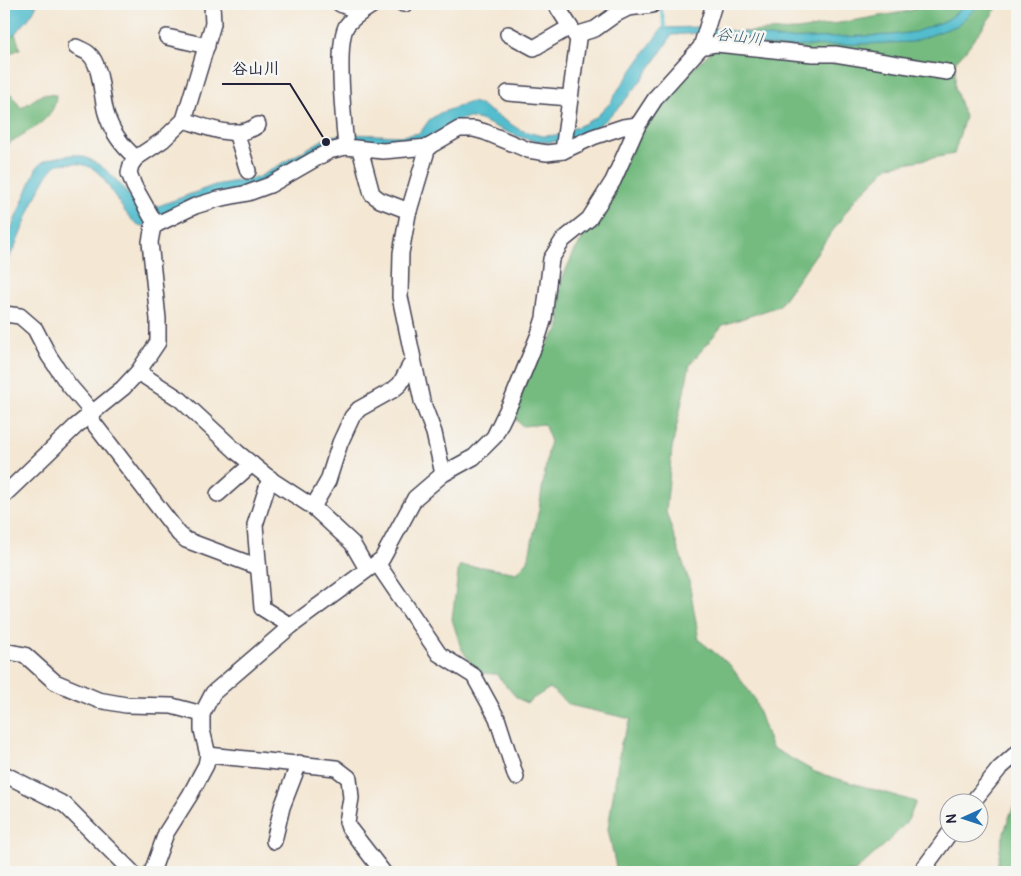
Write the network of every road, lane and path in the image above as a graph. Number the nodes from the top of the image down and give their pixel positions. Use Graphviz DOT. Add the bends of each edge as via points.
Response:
graph roads {
  1 [pos="212,4"];
  2 [pos="340,4"];
  3 [pos="374,4"];
  4 [pos="558,4"];
  5 [pos="714,4"];
  6 [pos="652,6"];
  7 [pos="360,12"];
  8 [pos="572,31"];
  9 [pos="508,34"];
  10 [pos="167,37"];
  11 [pos="708,37"];
  12 [pos="206,46"];
  13 [pos="76,47"];
  14 [pos="947,72"];
  15 [pos="508,93"];
  16 [pos="570,98"];
  17 [pos="184,120"];
  18 [pos="258,125"];
  19 [pos="638,125"];
  20 [pos="236,132"];
  21 [pos="350,143"];
  22 [pos="428,147"];
  23 [pos="563,152"];
  24 [pos="136,158"];
  25 [pos="248,172"];
  26 [pos="409,210"];
  27 [pos="156,224"];
  28 [pos="4,314"];
  29 [pos="413,360"];
  30 [pos="138,372"];
  31 [pos="90,414"];
  32 [pos="252,464"];
  33 [pos="443,474"];
  34 [pos="270,478"];
  35 [pos="4,494"];
  36 [pos="218,494"];
  37 [pos="314,507"];
  38 [pos="372,566"];
  39 [pos="258,567"];
  40 [pos="291,626"];
  41 [pos="4,651"];
  42 [pos="202,714"];
  43 [pos="1017,753"];
  44 [pos="208,755"];
  45 [pos="299,763"];
  46 [pos="4,774"];
  47 [pos="516,777"];
  48 [pos="979,794"];
  49 [pos="274,841"];
  50 [pos="942,844"];
  51 [pos="132,872"];
  52 [pos="152,872"];
  53 [pos="384,872"];
  54 [pos="921,872"];
  1 -- 12 [label="street" via="213,24"];
  2 -- 7 [label="street"];
  3 -- 7 [label="street"];
  4 -- 8 [label="street"];
  5 -- 11 [label="street"];
  6 -- 8 [label="street" via="628,8 595,29"];
  7 -- 21 [label="street" via="347,26 342,39 342,101"];
  8 -- 9 [label="street" via="534,48"];
  8 -- 16 [label="street" via="578,39"];
  10 -- 12 [label="street"];
  11 -- 14 [label="street"];
  11 -- 19 [label="street" via="657,96"];
  12 -- 17 [label="street"];
  13 -- 24 [label="street" via="90,54 98,68 106,114 126,149"];
  15 -- 16 [label="street"];
  16 -- 23 [label="street"];
  17 -- 20 [label="street" via="220,131"];
  17 -- 24 [label="street" via="163,140"];
  18 -- 20 [label="street" via="250,131"];
  19 -- 23 [label="street" via="623,127"];
  19 -- 33 [label="street" via="613,180 589,219 563,240 551,259 540,334 494,437 474,457"];
  20 -- 25 [label="street"];
  21 -- 22 [label="street" via="383,152"];
  21 -- 26 [label="street" via="372,194"];
  21 -- 27 [label="street" via="328,150 270,185 195,206"];
  22 -- 23 [label="street" via="459,129 474,129 528,150"];
  22 -- 26 [label="street"];
  24 -- 27 [label="street" via="129,173"];
  26 -- 29 [label="street" via="401,253 400,297"];
  27 -- 30 [label="street" via="150,242 158,342"];
  28 -- 31 [label="street" via="20,316 35,329"];
  29 -- 33 [label="street"];
  29 -- 37 [label="street" via="400,384 359,409 352,417 328,481"];
  30 -- 31 [label="street" via="124,388"];
  30 -- 32 [label="street" via="181,400"];
  31 -- 35 [label="street"];
  31 -- 39 [label="street" via="179,534 186,540"];
  32 -- 34 [label="street"];
  32 -- 36 [label="street"];
  33 -- 38 [label="street" via="415,498 382,559"];
  34 -- 37 [label="street"];
  34 -- 39 [label="street" via="255,525"];
  37 -- 38 [label="street"];
  38 -- 40 [label="street"];
  38 -- 47 [label="street" via="439,654 474,676 497,718"];
  39 -- 40 [label="street" via="262,608"];
  40 -- 42 [label="street" via="213,693"];
  41 -- 42 [label="street" via="26,655 54,682 98,700 126,705 172,706"];
  42 -- 44 [label="street"];
  43 -- 48 [label="street"];
  44 -- 45 [label="street"];
  44 -- 52 [label="street" via="206,765 166,833"];
  45 -- 49 [label="street" via="282,806"];
  45 -- 53 [label="street" via="336,768 349,778 349,828"];
  46 -- 51 [label="street" via="65,805"];
  50 -- 54 [label="street"];
}
